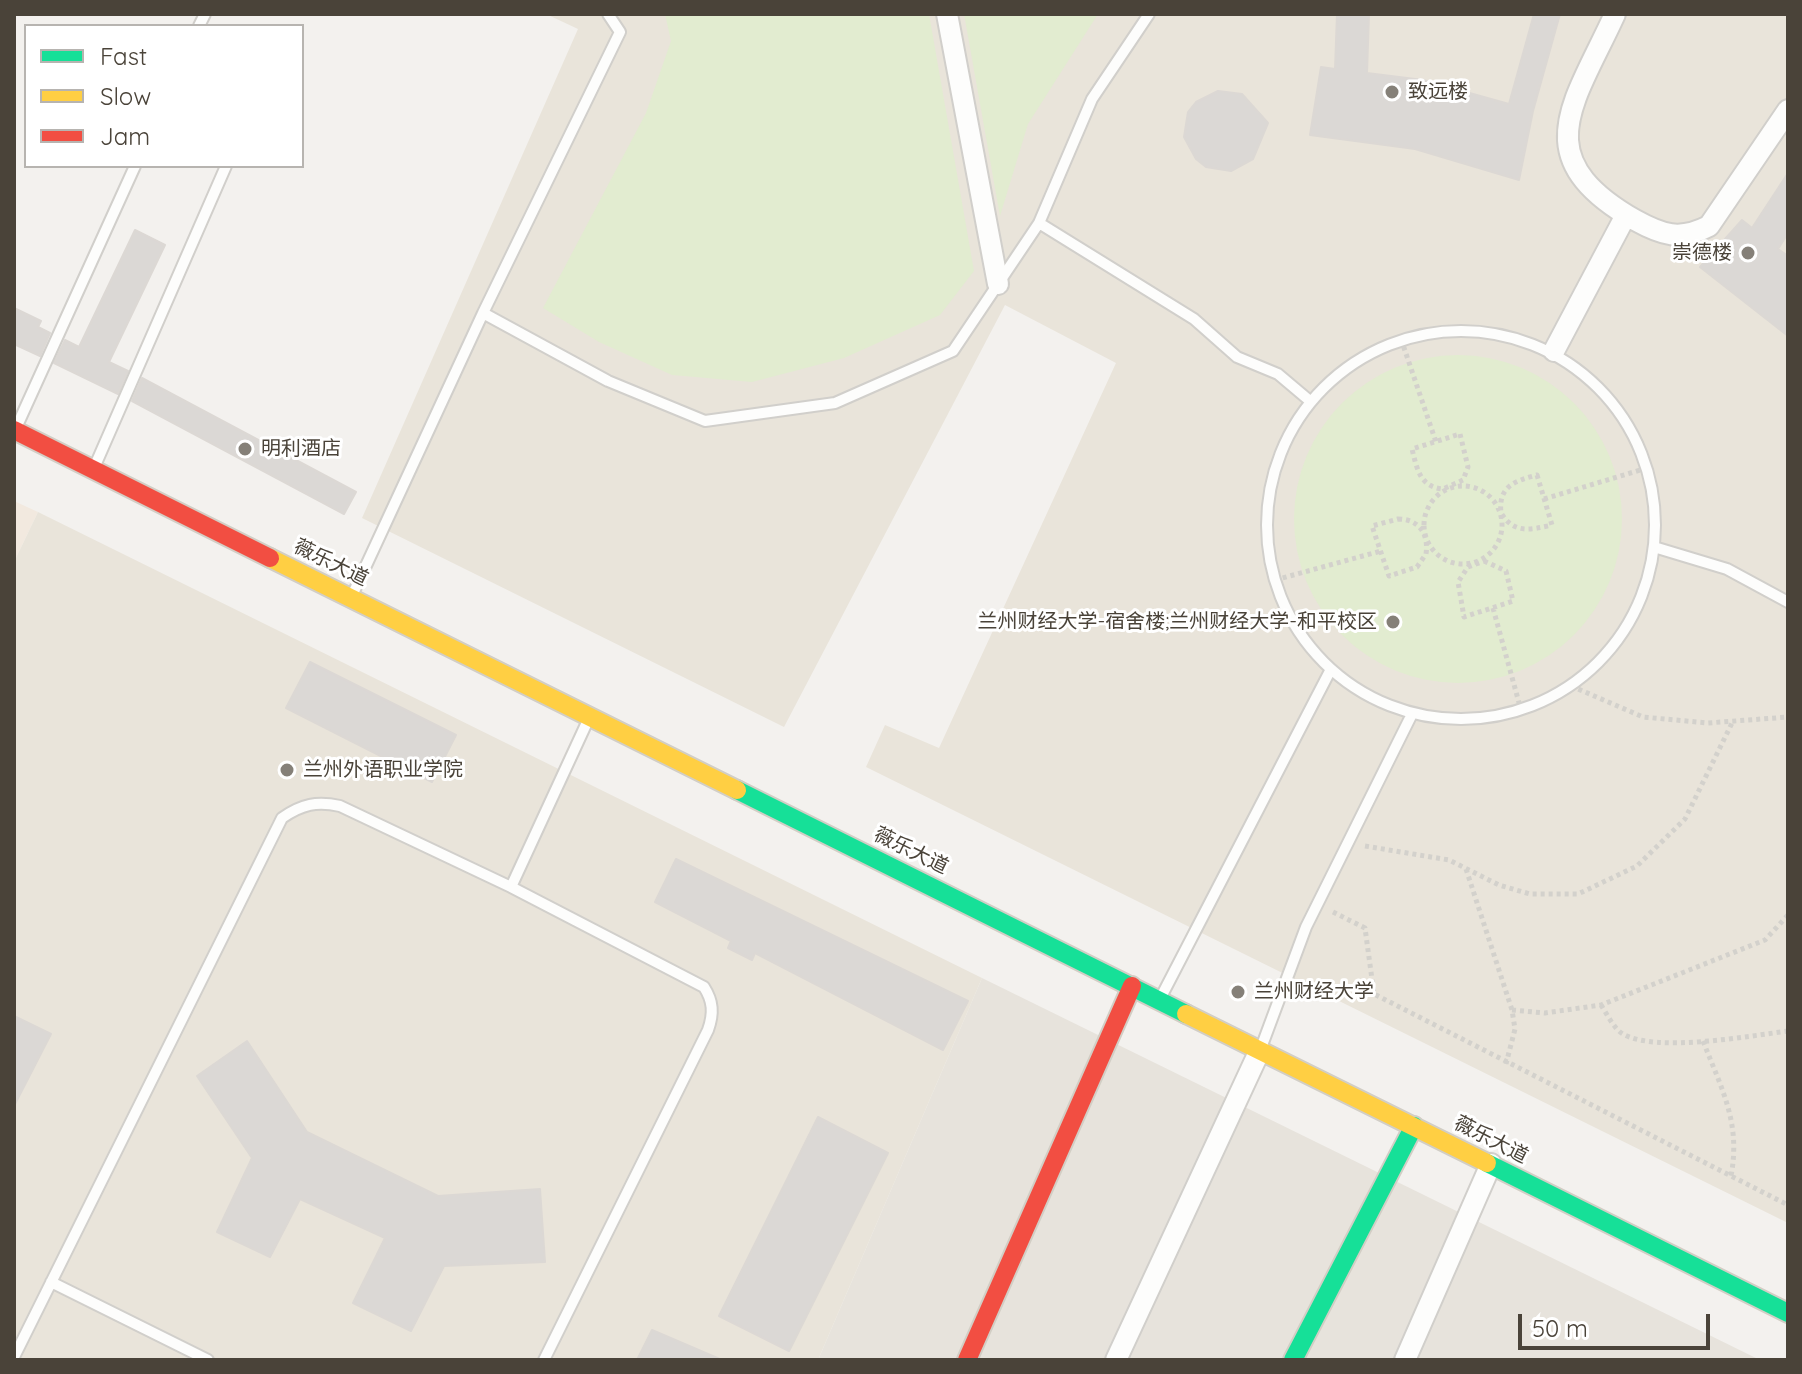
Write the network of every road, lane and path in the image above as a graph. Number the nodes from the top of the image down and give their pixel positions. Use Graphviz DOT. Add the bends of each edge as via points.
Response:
graph roads {
  1 [pos="608,14"];
  2 [pos="947,14"];
  3 [pos="1149,14"];
  4 [pos="1615,14"];
  5 [pos="1788,110"];
  6 [pos="134,168"];
  7 [pos="225,168"];
  8 [pos="1626,215"];
  9 [pos="1039,223"];
  10 [pos="998,284"];
  11 [pos="483,313"];
  12 [pos="1401,339"];
  13 [pos="1554,351"];
  14 [pos="1310,401"];
  15 [pos="14,430"];
  16 [pos="1436,442"];
  17 [pos="1647,468"];
  18 [pos="94,469"];
  19 [pos="1451,487"];
  20 [pos="1544,499"];
  21 [pos="1501,513"];
  22 [pos="1425,538"];
  23 [pos="1654,547"];
  24 [pos="1381,551"];
  25 [pos="1476,563"];
  26 [pos="1275,580"];
  27 [pos="351,598"];
  28 [pos="1788,602"];
  29 [pos="1493,608"];
  30 [pos="1330,671"];
  31 [pos="1571,686"];
  32 [pos="1521,710"];
  33 [pos="1412,714"];
  34 [pos="590,716"];
  35 [pos="1788,717"];
  36 [pos="1733,721"];
  37 [pos="1348,843"];
  38 [pos="1466,868"];
  39 [pos="511,887"];
  40 [pos="1318,904"];
  41 [pos="1788,916"];
  42 [pos="1132,986"];
  43 [pos="1160,1000"];
  44 [pos="1601,1005"];
  45 [pos="1512,1010"];
  46 [pos="1788,1031"];
  47 [pos="1703,1041"];
  48 [pos="1260,1050"];
  49 [pos="1506,1064"];
  50 [pos="1414,1126"];
  51 [pos="1491,1164"];
  52 [pos="1731,1176"];
  53 [pos="1788,1205"];
  54 [pos="51,1282"];
  55 [pos="1788,1313"];
  56 [pos="14,1357"];
  57 [pos="208,1360"];
  58 [pos="544,1360"];
  59 [pos="967,1360"];
  60 [pos="1116,1360"];
  61 [pos="1293,1360"];
  62 [pos="1405,1360"];
  1 -- 11 [label="lane" via="620,32"];
  2 -- 10 [label="street"];
  3 -- 9 [label="lane" via="1092,99"];
  4 -- 8 [label="street" via="1571,110 1567,133 1579,177"];
  5 -- 8 [label="street" via="1709,226 1676,237"];
  6 -- 15 [label="lane"];
  7 -- 18 [label="lane"];
  8 -- 13 [label="street"];
  9 -- 10 [label="lane"];
  9 -- 14 [label="lane" via="1194,319 1237,357 1278,374"];
  10 -- 11 [label="lane" via="953,351 835,403 705,421 608,381"];
  11 -- 27 [label="lane"];
  12 -- 13 [label="lane" via="1483,331"];
  12 -- 14 [label="lane" via="1351,364"];
  12 -- 16 [label="path"];
  13 -- 17 [label="lane" via="1604,393 1635,438"];
  14 -- 26 [label="lane" via="1273,476 1267,531"];
  15 -- 18 [label="main road, 薇乐大道"];
  16 -- 19 [label="path" via="1460,434 1468,467 1463,480"];
  16 -- 19 [label="path" via="1412,449 1418,472 1427,485"];
  17 -- 20 [label="path"];
  17 -- 23 [label="lane"];
  18 -- 27 [label="main road, 薇乐大道"];
  19 -- 21 [label="path" via="1475,487"];
  19 -- 22 [label="path" via="1425,513"];
  20 -- 21 [label="path" via="1537,475 1513,481 1502,495"];
  20 -- 21 [label="path" via="1552,525 1521,530"];
  21 -- 25 [label="path" via="1495,549"];
  22 -- 24 [label="path" via="1417,567 1389,576"];
  22 -- 24 [label="path" via="1419,525 1406,519 1372,526"];
  22 -- 25 [label="path" via="1440,558"];
  23 -- 28 [label="lane" via="1727,569"];
  23 -- 31 [label="lane" via="1649,574 1627,625"];
  24 -- 26 [label="path"];
  25 -- 29 [label="path" via="1492,562 1506,571 1513,601"];
  25 -- 29 [label="path" via="1458,582 1464,617"];
  26 -- 30 [label="lane" via="1301,635"];
  27 -- 34 [label="main road, 薇乐大道"];
  29 -- 32 [label="path"];
  30 -- 33 [label="lane" via="1361,692"];
  30 -- 43 [label="lane"];
  31 -- 32 [label="lane"];
  31 -- 36 [label="path" via="1643,717"];
  32 -- 33 [label="lane" via="1467,720"];
  33 -- 37 [label="lane"];
  34 -- 39 [label="lane"];
  34 -- 42 [label="main road, 薇乐大道"];
  35 -- 36 [label="path"];
  36 -- 38 [label="path" via="1685,819 1637,866 1578,894 1530,894"];
  37 -- 38 [label="path" via="1449,860"];
  37 -- 40 [label="lane"];
  38 -- 45 [label="path"];
  39 -- 54 [label="lane" via="340,806 310,804 282,818"];
  39 -- 58 [label="lane" via="704,987 713,1008 708,1030"];
  40 -- 48 [label="lane"];
  40 -- 49 [label="path" via="1365,928 1374,994"];
  41 -- 44 [label="path" via="1765,940"];
  42 -- 43 [label="main road, 薇乐大道"];
  42 -- 59 [label="main road"];
  43 -- 48 [label="main road, 薇乐大道"];
  44 -- 45 [label="path" via="1545,1013"];
  44 -- 47 [label="path" via="1619,1033 1639,1041"];
  45 -- 49 [label="path" via="1515,1029"];
  46 -- 47 [label="path"];
  47 -- 52 [label="path" via="1730,1110 1736,1146"];
  48 -- 50 [label="main road, 薇乐大道"];
  48 -- 60 [label="street"];
  49 -- 52 [label="path"];
  50 -- 51 [label="main road, 薇乐大道"];
  50 -- 61 [label="main road"];
  51 -- 55 [label="main road, 薇乐大道"];
  51 -- 62 [label="street"];
  52 -- 53 [label="path"];
  54 -- 56 [label="lane"];
  54 -- 57 [label="lane"];
}
